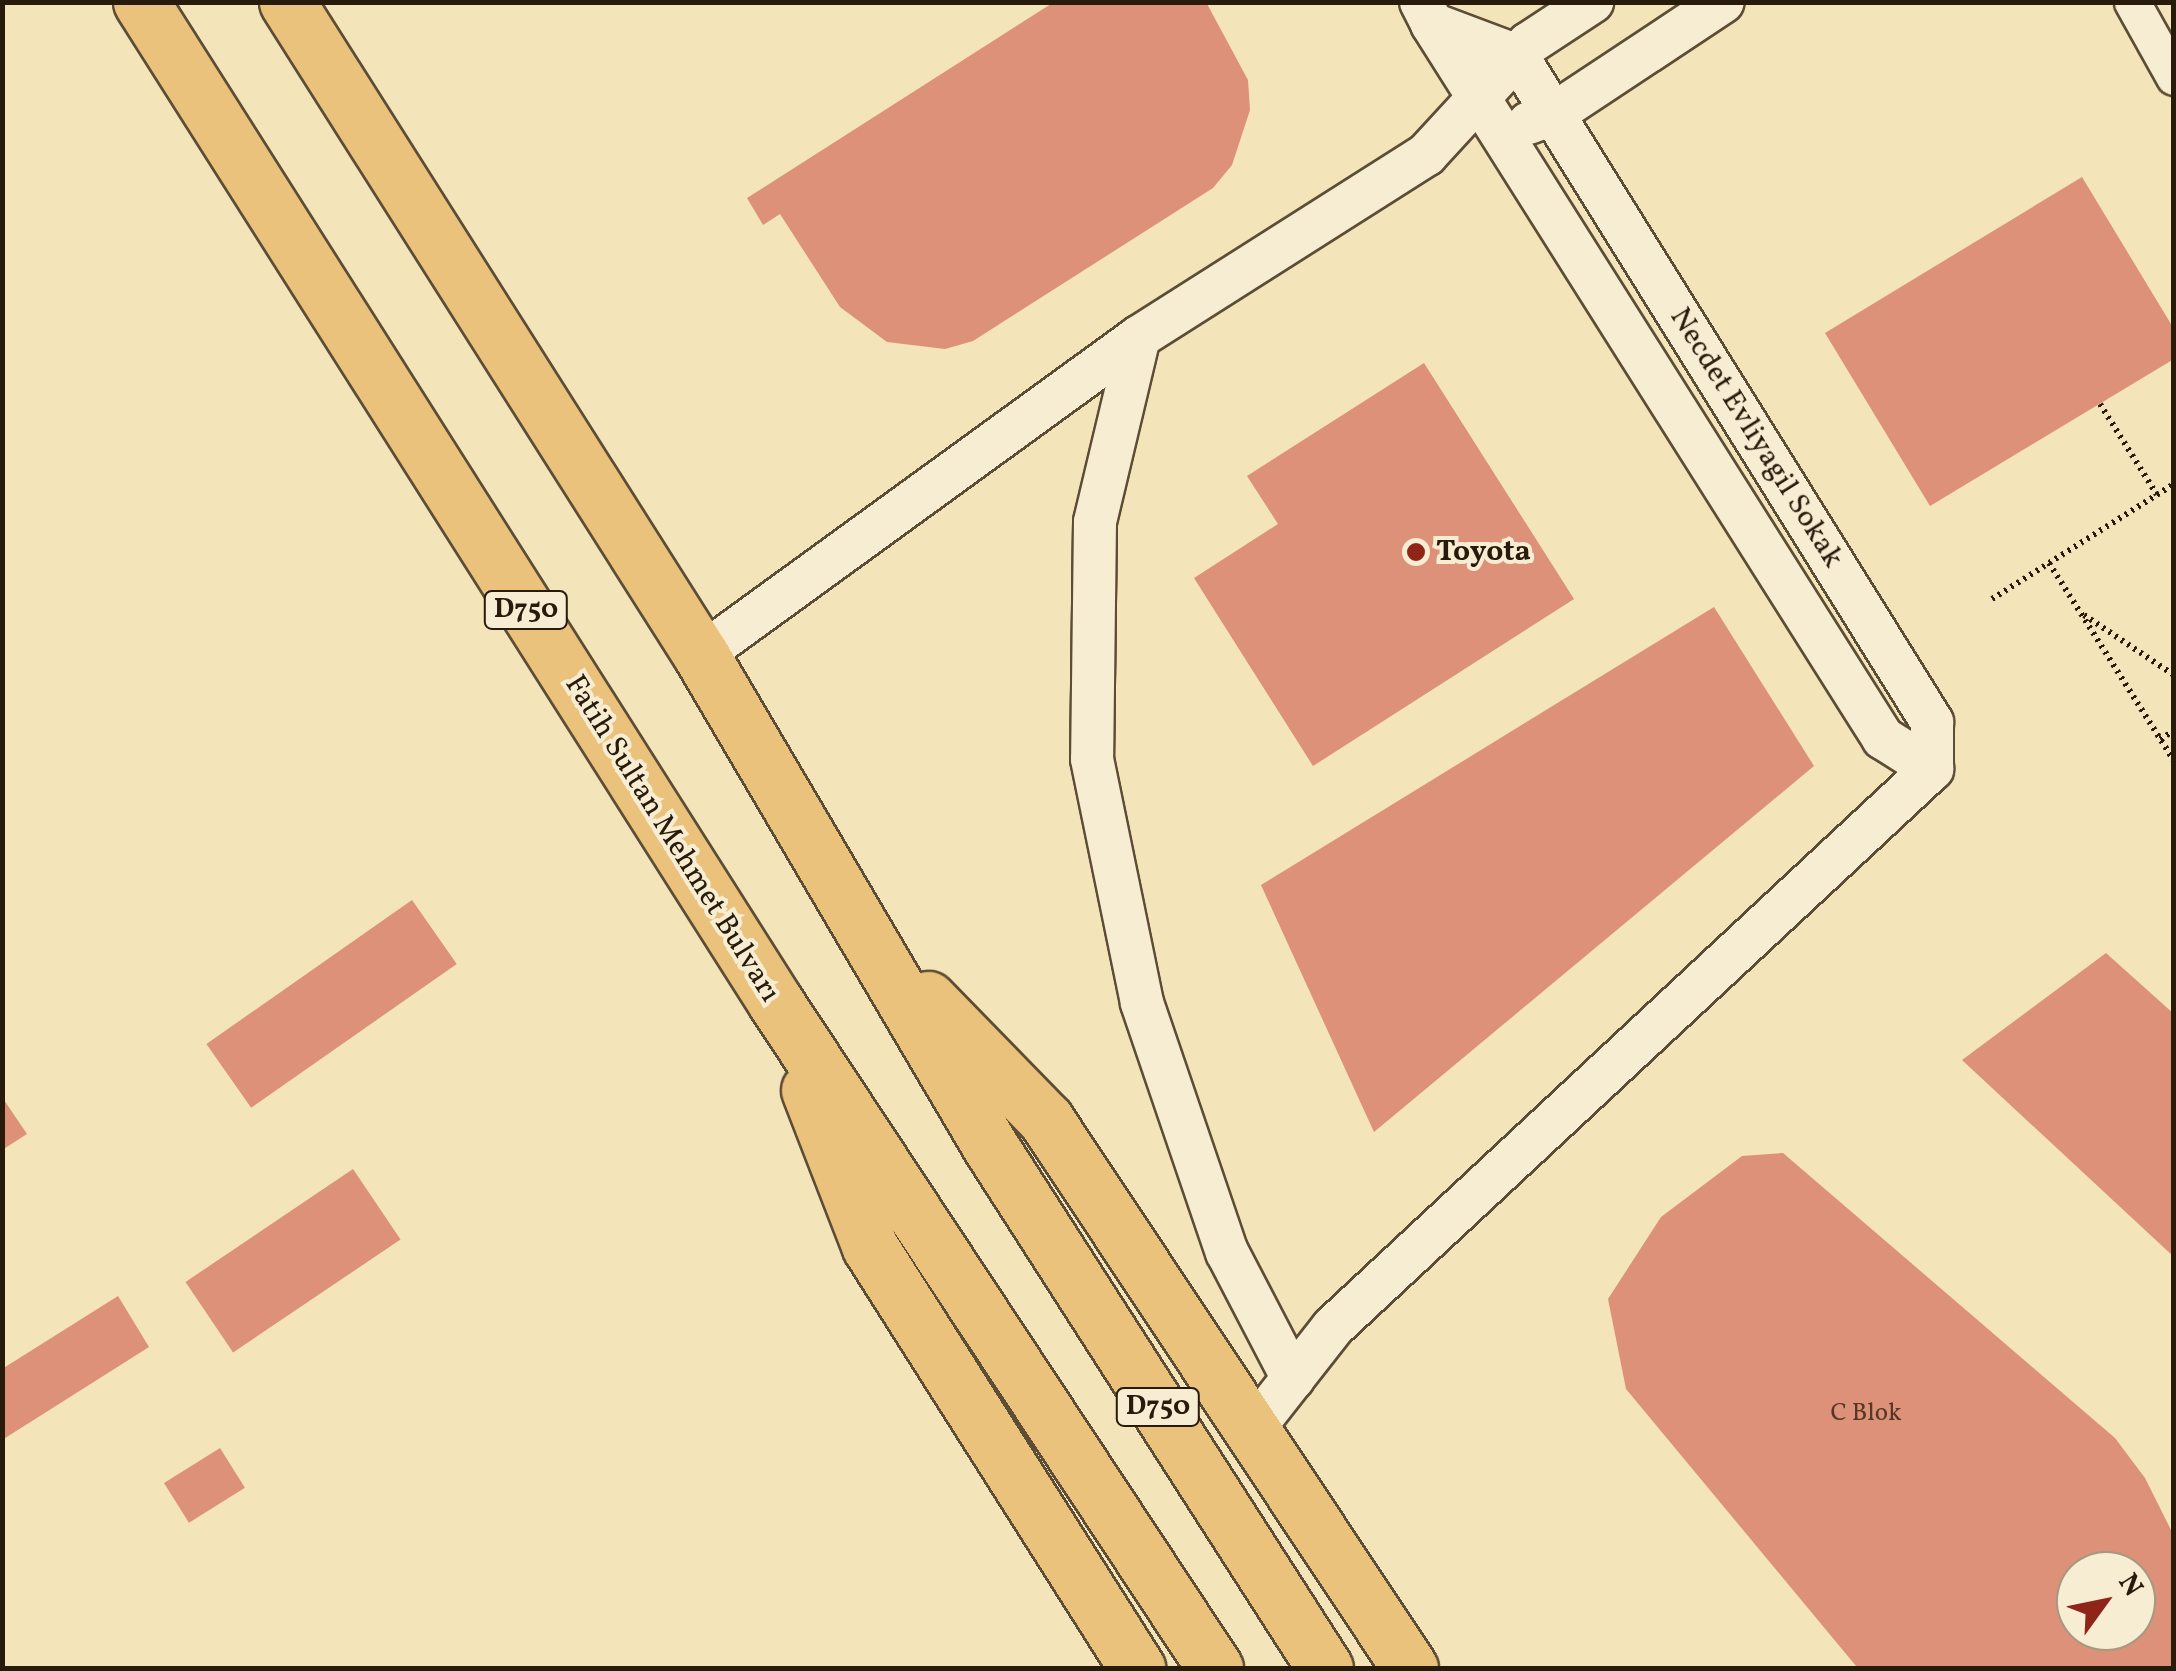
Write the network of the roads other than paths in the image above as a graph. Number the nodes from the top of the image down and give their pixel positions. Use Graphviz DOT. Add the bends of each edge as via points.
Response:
graph roads {
  1 [pos="141,2"];
  2 [pos="287,2"];
  3 [pos="1592,2"];
  4 [pos="1724,2"];
  5 [pos="2132,2"];
  6 [pos="1426,13"];
  7 [pos="1517,56"];
  8 [pos="2174,77"];
  9 [pos="1554,113"];
  10 [pos="1486,116"];
  11 [pos="1138,338"];
  12 [pos="701,655"];
  13 [pos="1932,769"];
  14 [pos="869,938"];
  15 [pos="776,1003"];
  16 [pos="1294,1379"];
  17 [pos="1253,1429"];
  18 [pos="1137,1668"];
  19 [pos="1215,1668"];
  20 [pos="1326,1668"];
  21 [pos="1410,1668"];
  1 -- 15 [label="highway, Fatih Sultan Mehmet Bulvarı / D750"];
  2 -- 12 [label="highway, D750"];
  3 -- 7 [label="street"];
  4 -- 9 [label="street"];
  5 -- 8 [label="street"];
  6 -- 7 [label="street"];
  6 -- 10 [label="street"];
  7 -- 9 [label="street, Necdet Evliyagil Sokak"];
  7 -- 10 [label="street"];
  9 -- 10 [label="street"];
  9 -- 13 [label="street, Necdet Evliyagil Sokak" via="1932,722"];
  10 -- 11 [label="street"];
  10 -- 13 [label="street" via="1883,738"];
  11 -- 12 [label="street"];
  11 -- 16 [label="street" via="1096,522 1092,760 1142,1003 1227,1252"];
  12 -- 14 [label="highway, D750"];
  13 -- 16 [label="street" via="1334,1327"];
  14 -- 17 [label="highway" via="1046,1120"];
  14 -- 20 [label="highway, D750" via="990,1146"];
  15 -- 18 [label="highway" via="870,1247"];
  15 -- 19 [label="highway, Fatih Sultan Mehmet Bulvarı / D750"];
  16 -- 17 [label="street"];
  17 -- 21 [label="highway"];
}
